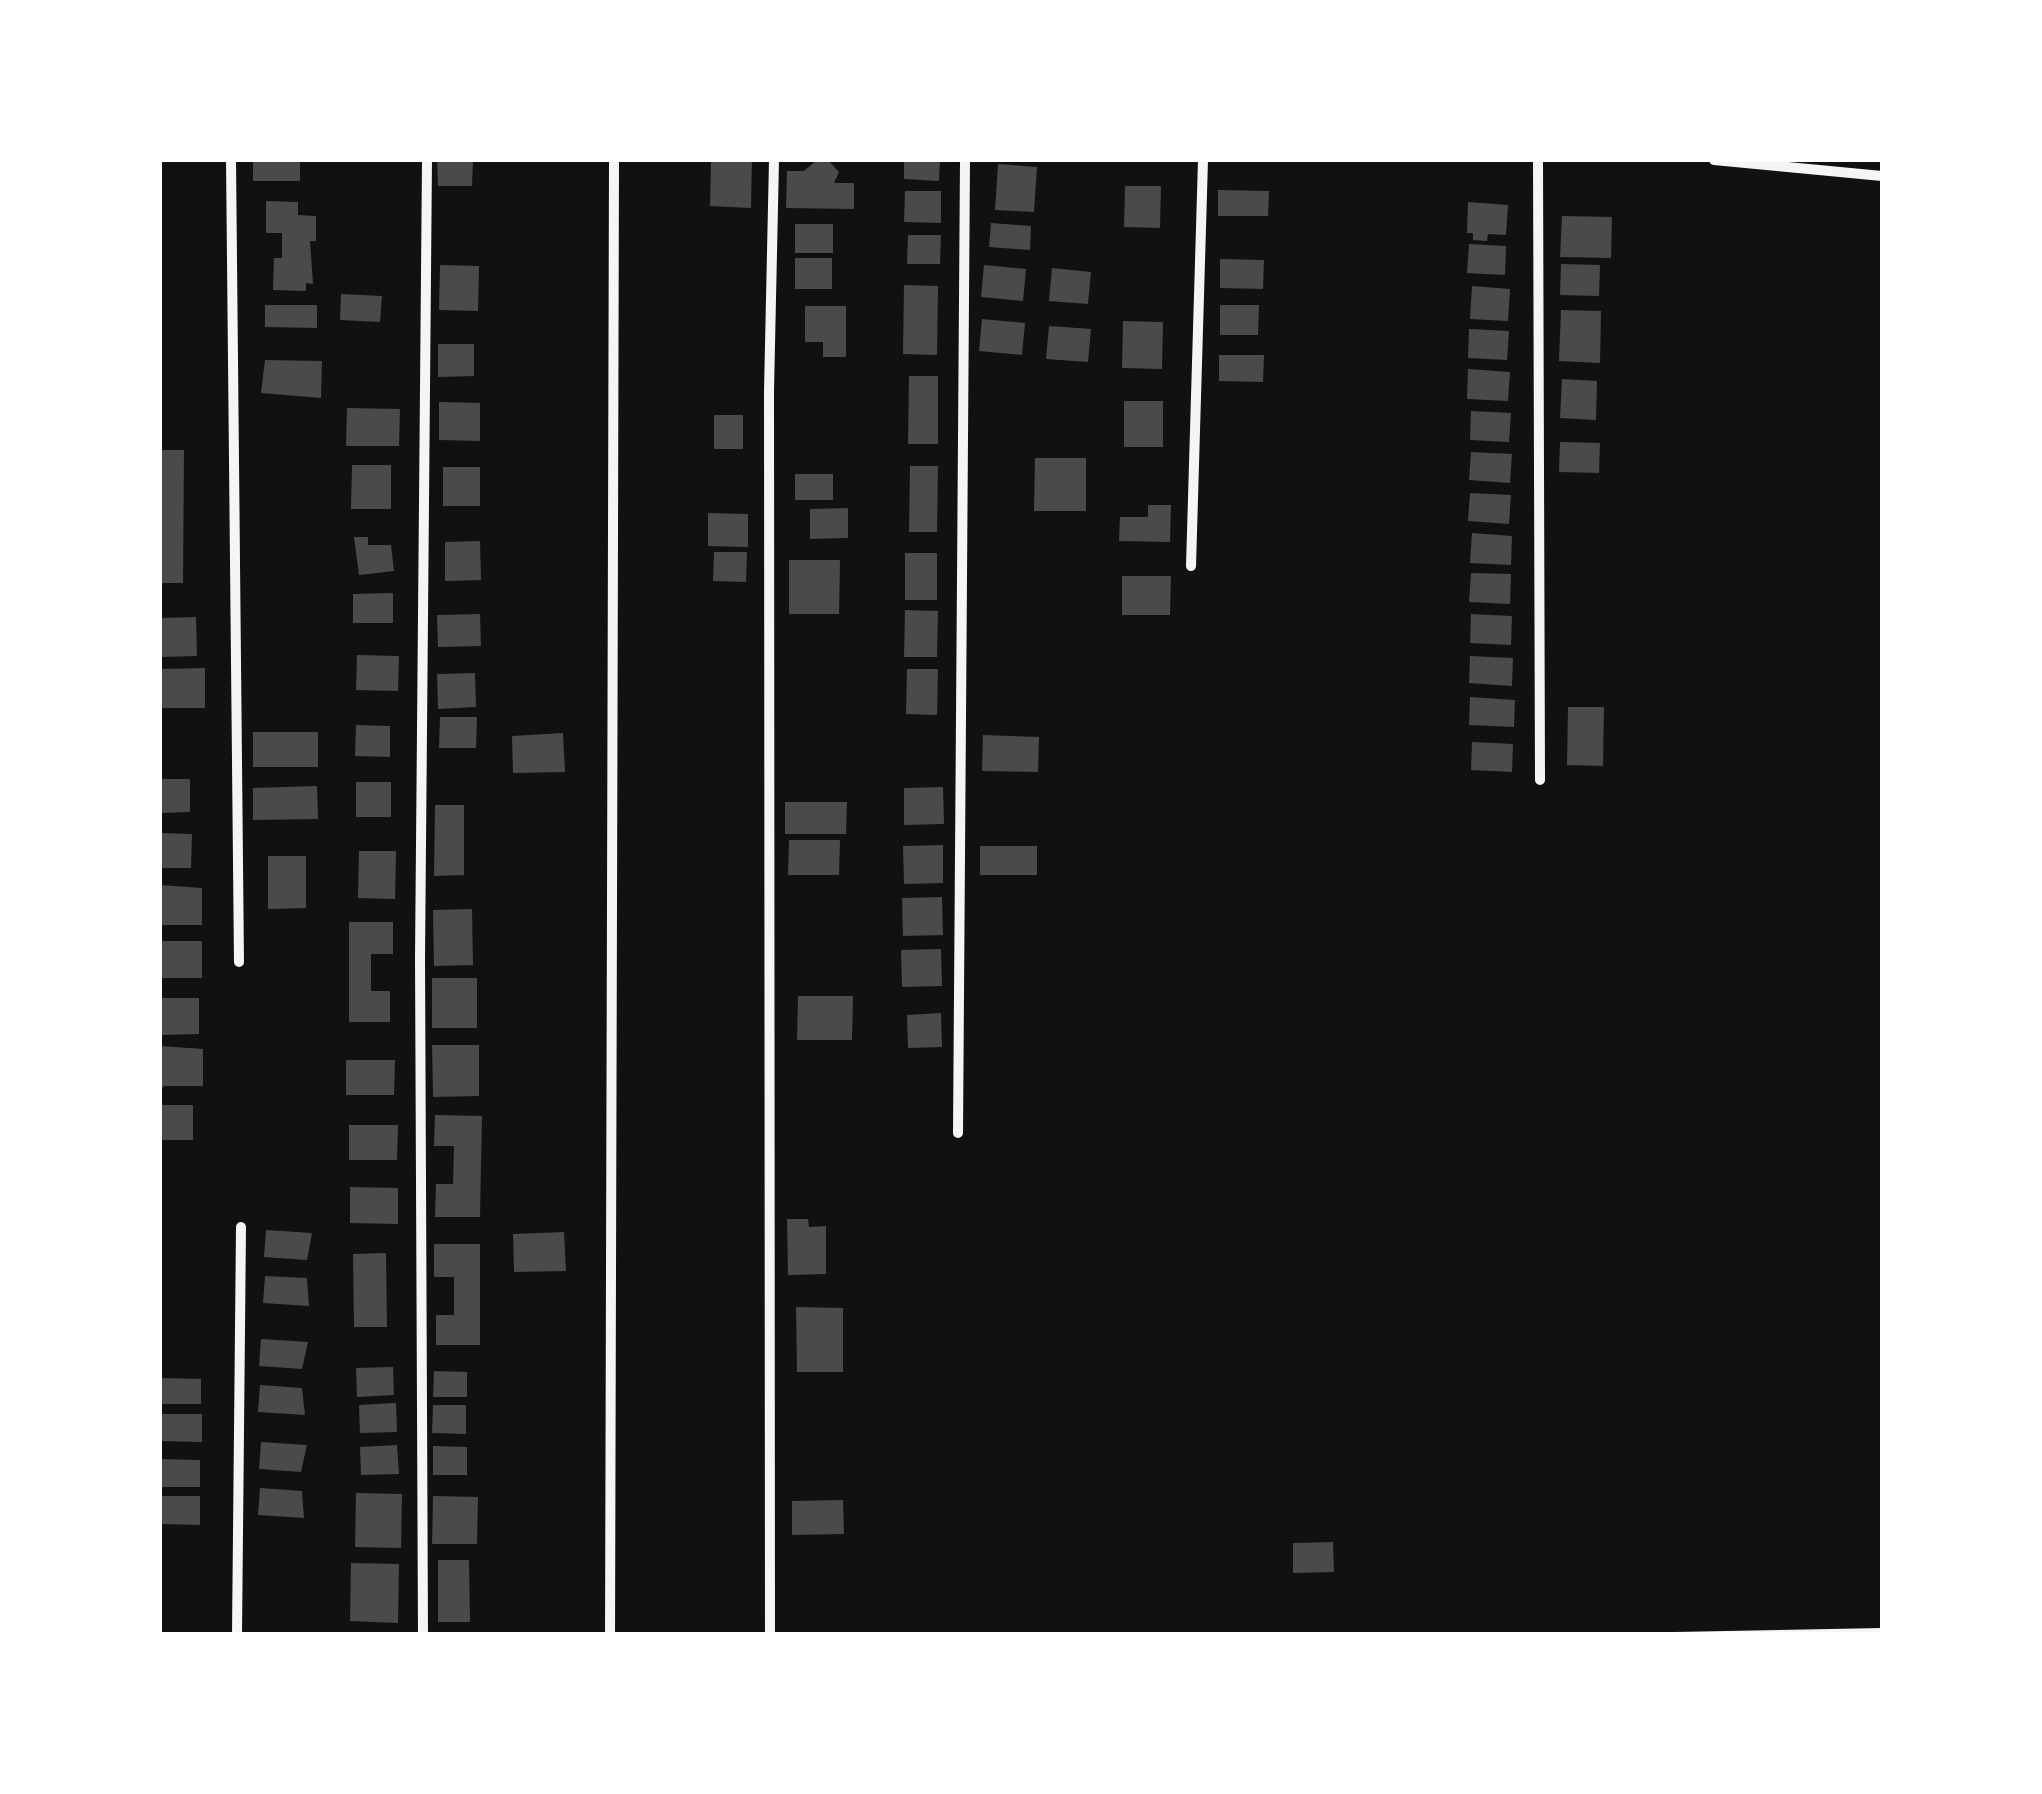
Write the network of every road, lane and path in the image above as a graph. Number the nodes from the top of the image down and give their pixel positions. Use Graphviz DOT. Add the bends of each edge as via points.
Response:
graph roads {
  1 [pos="231,160"];
  2 [pos="427,160"];
  3 [pos="614,160"];
  4 [pos="774,160"];
  5 [pos="964,160"];
  6 [pos="1204,160"];
  7 [pos="1538,160"];
  8 [pos="1714,160"];
  9 [pos="1882,176"];
  10 [pos="1191,566"];
  11 [pos="1540,780"];
  12 [pos="239,962"];
  13 [pos="958,1133"];
  14 [pos="241,1227"];
  15 [pos="1882,1630"];
  16 [pos="236,1634"];
  17 [pos="423,1634"];
  18 [pos="610,1634"];
  19 [pos="770,1634"];
  20 [pos="1675,1634"];
  1 -- 12 [label="street"];
  2 -- 17 [label="street"];
  3 -- 18 [label="street"];
  4 -- 19 [label="street"];
  5 -- 13 [label="street"];
  6 -- 10 [label="street"];
  7 -- 11 [label="street"];
  8 -- 9 [label="street"];
  14 -- 16 [label="street"];
  15 -- 20 [label="path"];
}
